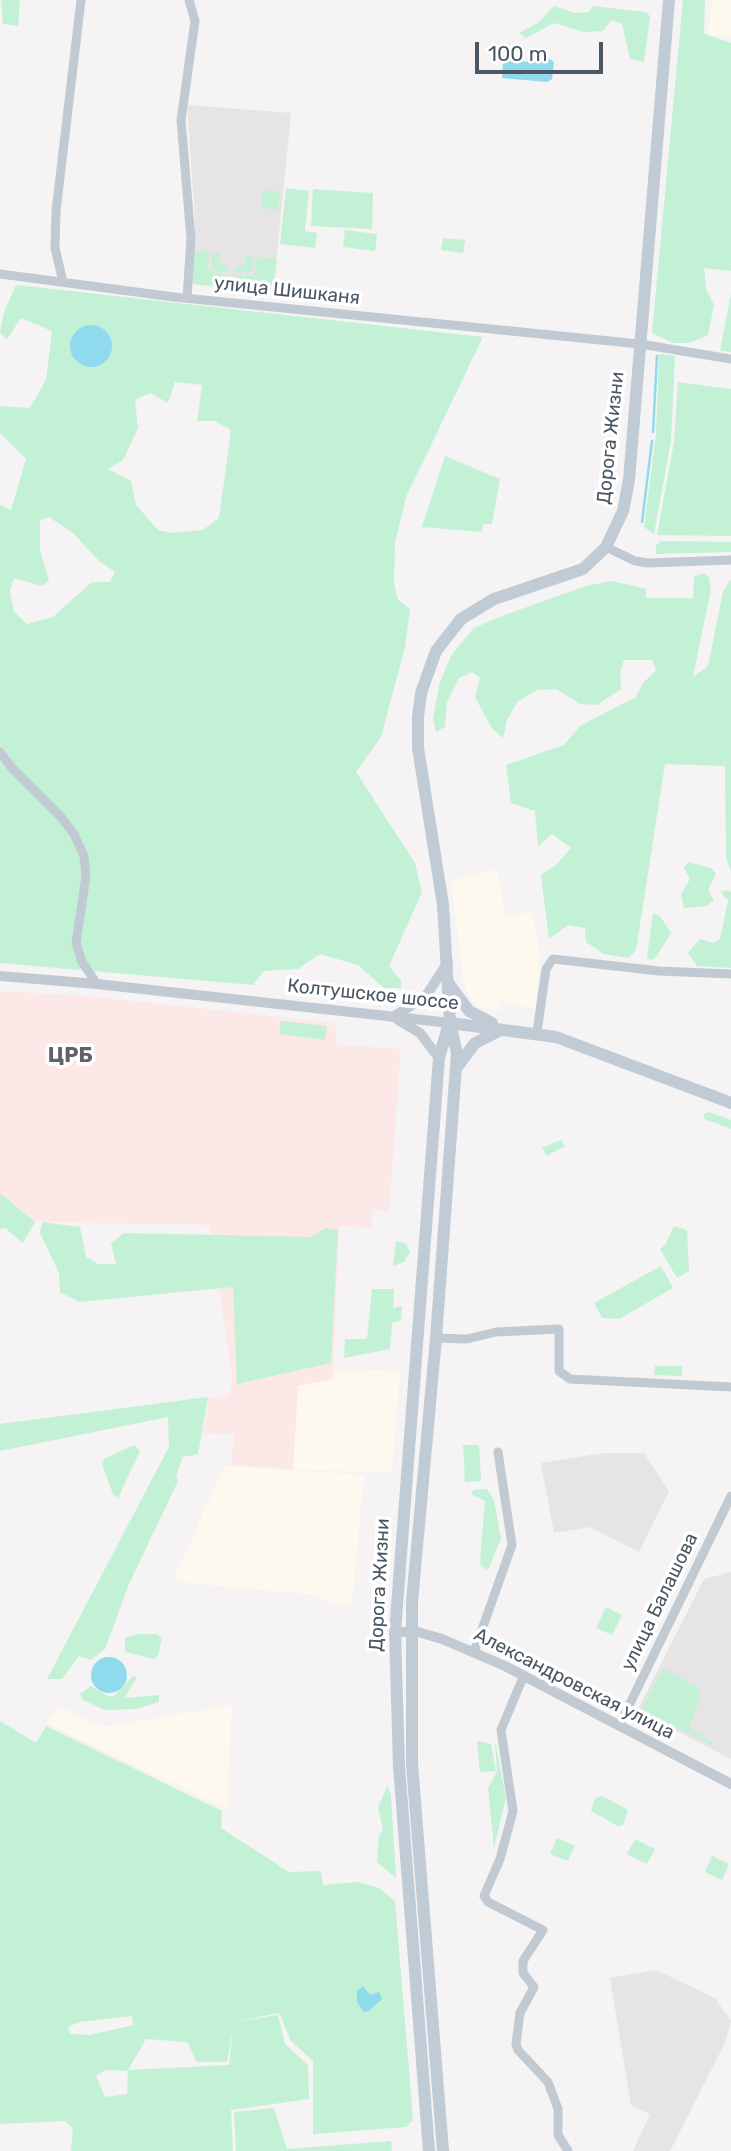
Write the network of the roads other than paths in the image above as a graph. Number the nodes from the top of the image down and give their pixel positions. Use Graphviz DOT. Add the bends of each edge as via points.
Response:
graph roads {
  1 [pos="81,0"];
  2 [pos="189,0"];
  3 [pos="669,0"];
  4 [pos="0,274"];
  5 [pos="63,282"];
  6 [pos="187,298"];
  7 [pos="640,344"];
  8 [pos="731,359"];
  9 [pos="606,547"];
  10 [pos="731,560"];
  11 [pos="0,752"];
  12 [pos="448,962"];
  13 [pos="731,974"];
  14 [pos="0,976"];
  15 [pos="448,982"];
  16 [pos="96,984"];
  17 [pos="393,1017"];
  18 [pos="450,1023"];
  19 [pos="505,1028"];
  20 [pos="537,1032"];
  21 [pos="439,1058"];
  22 [pos="456,1068"];
  23 [pos="731,1103"];
  24 [pos="436,1338"];
  25 [pos="731,1387"];
  26 [pos="498,1452"];
  27 [pos="731,1496"];
  28 [pos="395,1632"];
  29 [pos="412,1632"];
  30 [pos="474,1652"];
  31 [pos="524,1675"];
  32 [pos="620,1724"];
  33 [pos="731,1784"];
  34 [pos="429,2151"];
  35 [pos="443,2151"];
  36 [pos="568,2151"];
  1 -- 5 [label="street" via="56,211 55,248"];
  2 -- 6 [label="street, улица Шишканя" via="195,21 181,120 191,239"];
  3 -- 7 [label="main road, Дорога Жизни"];
  4 -- 5 [label="street"];
  5 -- 6 [label="street"];
  6 -- 7 [label="street, улица Шишканя"];
  7 -- 8 [label="street, улица Шишканя"];
  7 -- 9 [label="main road, Дорога Жизни" via="627,494"];
  9 -- 10 [label="street" via="635,562"];
  9 -- 12 [label="main road, Дорога Жизни" via="583,569 566,577 476,608 446,635 427,672 419,705 418,748"];
  11 -- 16 [label="street" via="60,816 84,856 86,876 76,943"];
  12 -- 15 [label="main road, Дорога Жизни"];
  12 -- 17 [label="street" via="426,996"];
  13 -- 20 [label="street" via="659,971 560,958 549,962 546,969"];
  14 -- 16 [label="street, Колтушское шоссе"];
  15 -- 18 [label="main road, Дорога Жизни"];
  15 -- 19 [label="main road" via="469,1011"];
  16 -- 17 [label="street, Колтушское шоссе"];
  17 -- 18 [label="street, Колтушское шоссе"];
  17 -- 21 [label="street" via="421,1033"];
  18 -- 19 [label="main road, Колтушское шоссе"];
  18 -- 21 [label="main road, Дорога Жизни"];
  18 -- 22 [label="main road, Дорога Жизни"];
  19 -- 20 [label="main road, Колтушское шоссе"];
  19 -- 22 [label="main road" via="475,1043"];
  20 -- 23 [label="main road, Колтушское шоссе"];
  21 -- 28 [label="main road, Дорога Жизни"];
  22 -- 24 [label="main road, Дорога Жизни"];
  24 -- 25 [label="street" via="559,1329 559,1371 570,1379"];
  24 -- 29 [label="main road, Дорога Жизни"];
  26 -- 30 [label="street" via="512,1545"];
  27 -- 32 [label="street, улица Балашова"];
  28 -- 29 [label="street, Александровская улица"];
  28 -- 34 [label="main road, Дорога Жизни" via="398,1756"];
  29 -- 30 [label="street, Александровская улица"];
  29 -- 35 [label="main road, Дорога Жизни" via="412,1764"];
  30 -- 31 [label="street, Александровская улица"];
  31 -- 32 [label="street, Александровская улица"];
  31 -- 36 [label="street" via="501,1730 513,1811 484,1896 543,1930 523,1961 523,1973 534,1987 520,2013 516,2044 548,2082 558,2109 558,2135"];
  32 -- 33 [label="street, Александровская улица"];
}
